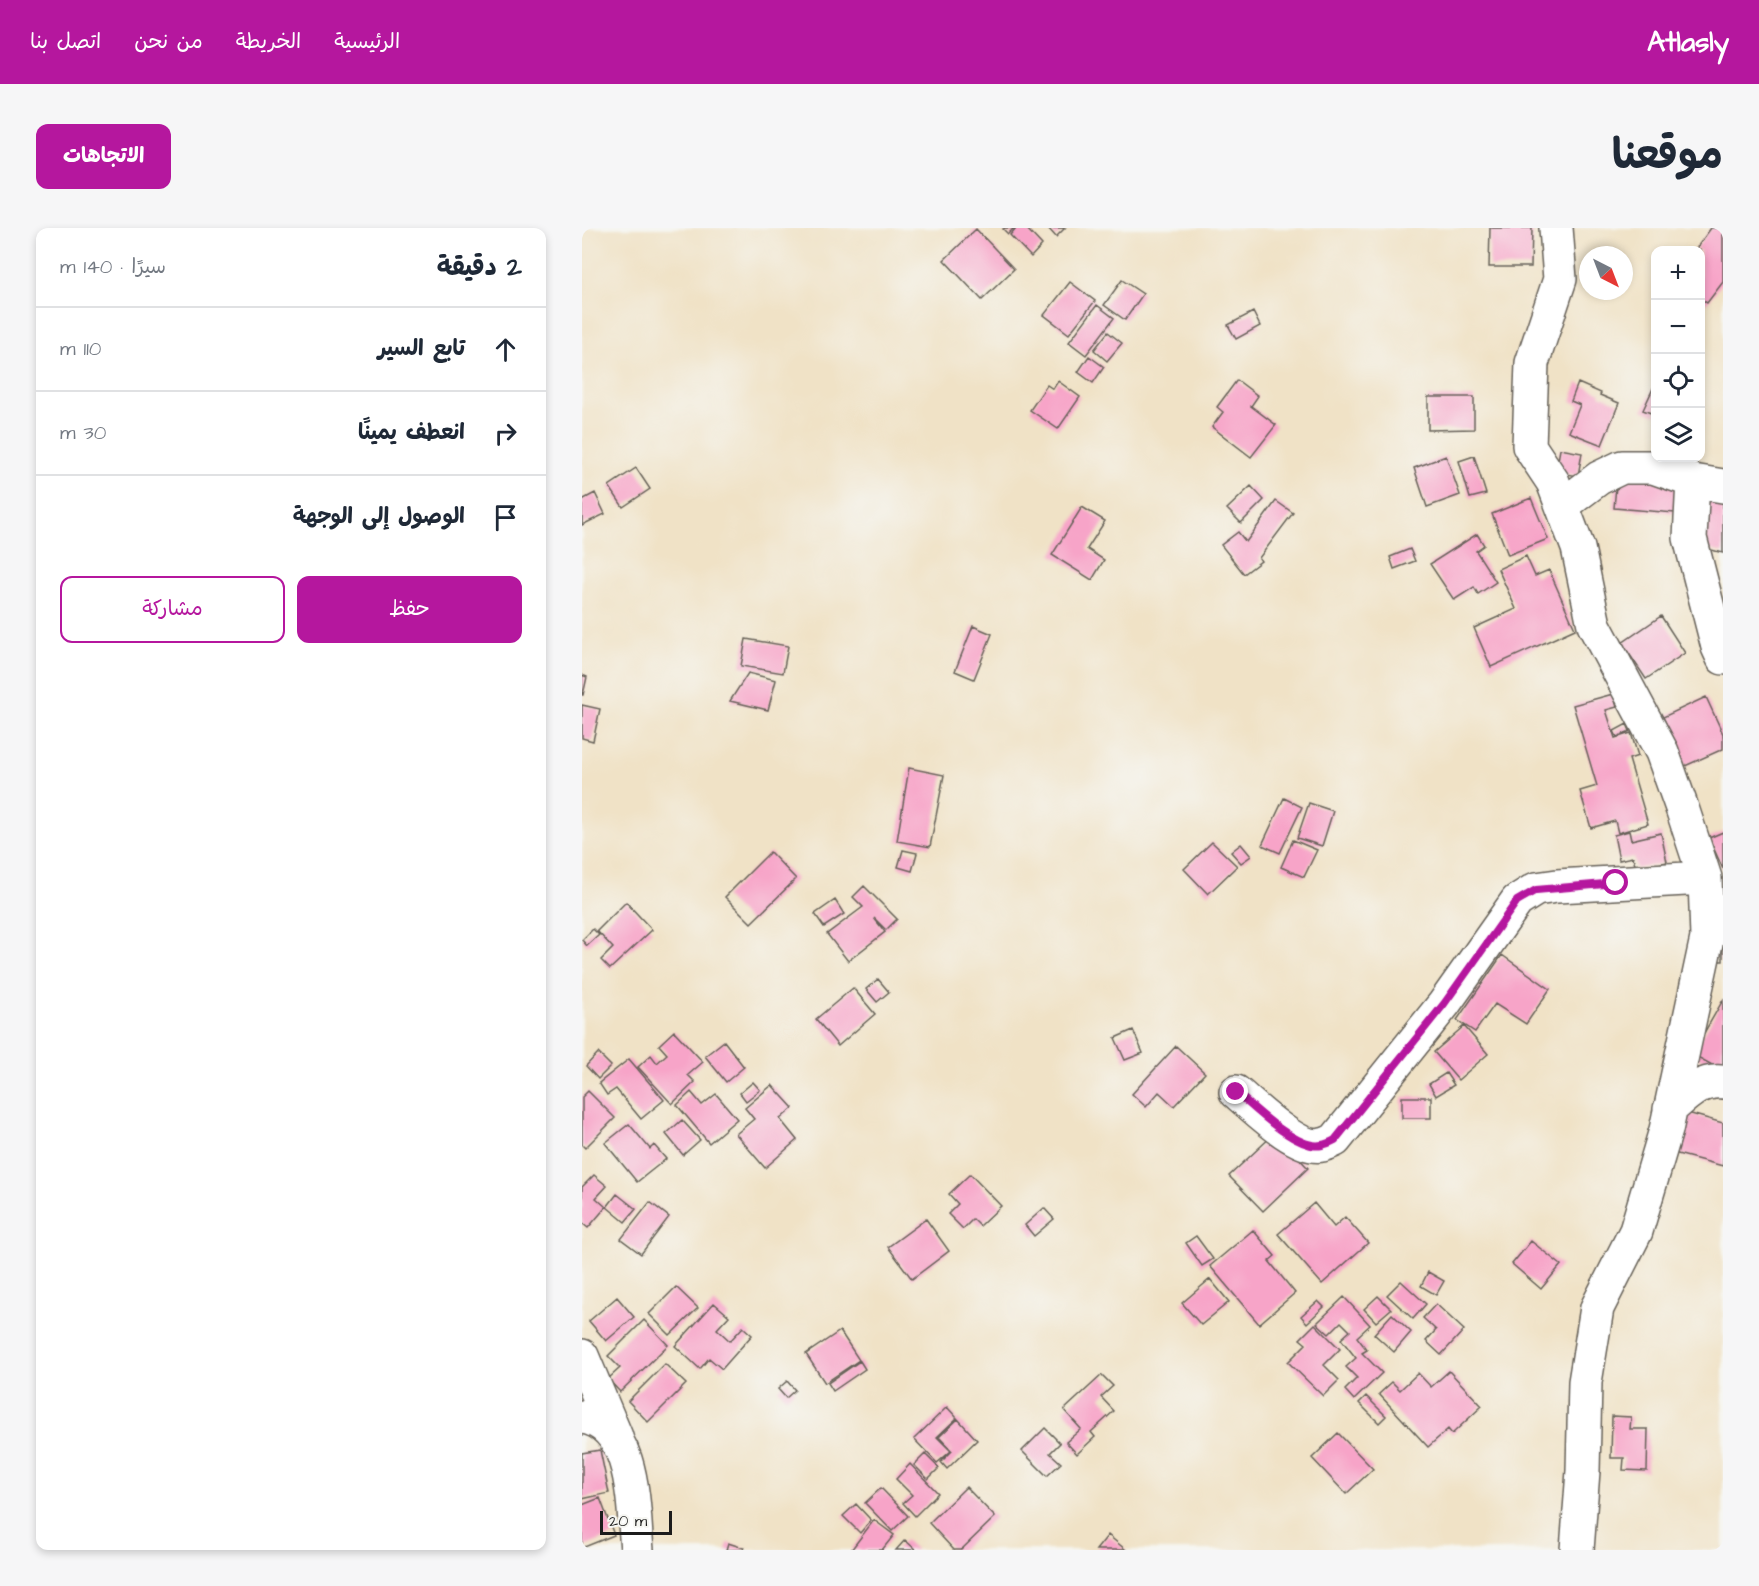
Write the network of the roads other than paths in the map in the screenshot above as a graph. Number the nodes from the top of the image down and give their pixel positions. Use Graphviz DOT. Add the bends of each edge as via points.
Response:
graph roads {
  1 [pos="1556,228"];
  2 [pos="1708,484"];
  3 [pos="1562,506"];
  4 [pos="1723,658"];
  5 [pos="1705,879"];
  6 [pos="1723,1082"];
  7 [pos="1236,1092"];
  8 [pos="1670,1109"];
  9 [pos="582,1356"];
  10 [pos="582,1417"];
  11 [pos="616,1437"];
  12 [pos="637,1550"];
  13 [pos="1577,1550"];
  1 -- 3 [label="street" via="1560,279 1532,363 1529,446 1553,482"];
  2 -- 3 [label="street" via="1653,467 1622,467 1599,478"];
  2 -- 4 [label="street" via="1690,538"];
  3 -- 5 [label="street" via="1578,548 1594,625 1662,752"];
  5 -- 7 [label="street" via="1557,886 1536,890 1517,901 1444,1004 1335,1140 1320,1146 1301,1141 1277,1128"];
  5 -- 8 [label="street" via="1707,938"];
  6 -- 8 [label="street" via="1711,1081 1694,1089"];
  8 -- 13 [label="street" via="1636,1231 1597,1308 1585,1382"];
  9 -- 11 [label="street"];
  10 -- 11 [label="street" via="592,1418"];
  11 -- 12 [label="street" via="631,1487"];
}
